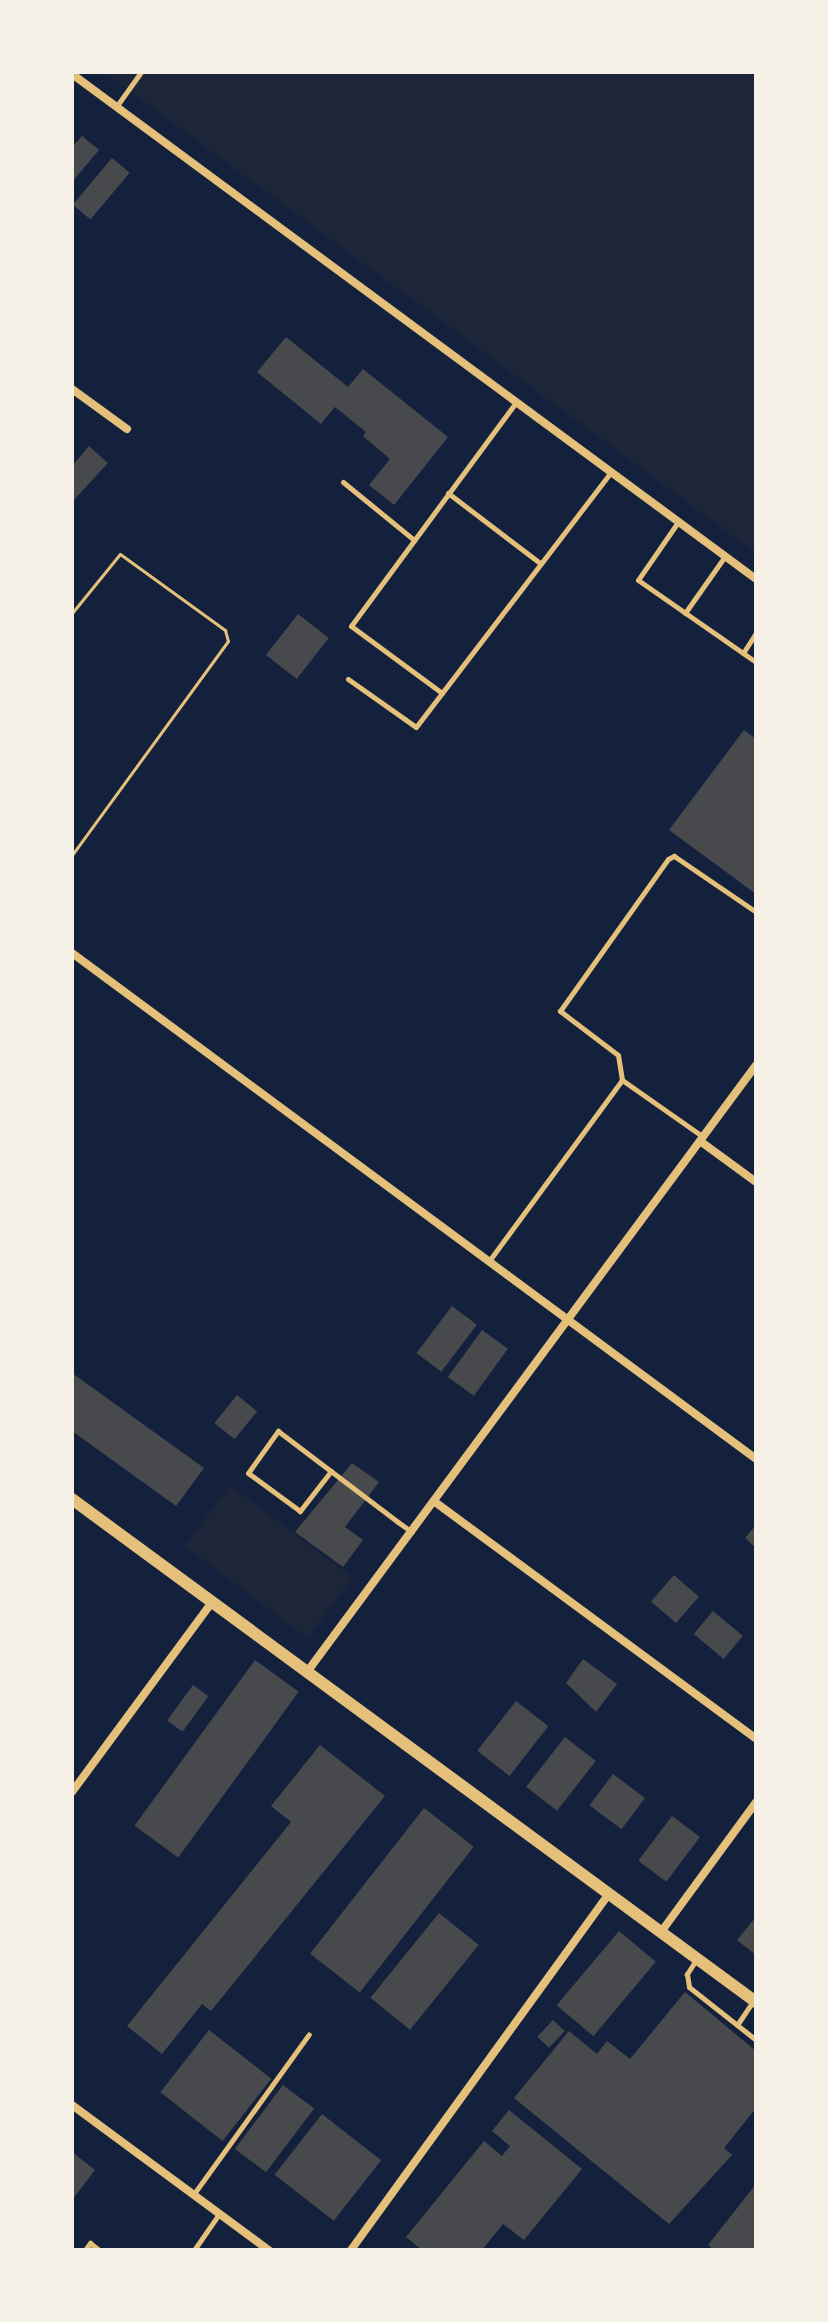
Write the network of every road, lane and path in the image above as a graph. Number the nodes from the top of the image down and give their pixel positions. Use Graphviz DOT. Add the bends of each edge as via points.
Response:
graph roads {
  1 [pos="141,72"];
  2 [pos="72,74"];
  3 [pos="116,107"];
  4 [pos="72,389"];
  5 [pos="516,402"];
  6 [pos="127,429"];
  7 [pos="611,472"];
  8 [pos="343,482"];
  9 [pos="448,493"];
  10 [pos="678,522"];
  11 [pos="414,540"];
  12 [pos="725,556"];
  13 [pos="540,563"];
  14 [pos="756,579"];
  15 [pos="72,613"];
  16 [pos="685,613"];
  17 [pos="756,633"];
  18 [pos="743,653"];
  19 [pos="756,662"];
  20 [pos="348,679"];
  21 [pos="442,693"];
  22 [pos="72,855"];
  23 [pos="756,912"];
  24 [pos="72,953"];
  25 [pos="756,1065"];
  26 [pos="622,1080"];
  27 [pos="702,1139"];
  28 [pos="756,1182"];
  29 [pos="489,1261"];
  30 [pos="568,1320"];
  31 [pos="756,1459"];
  32 [pos="331,1471"];
  33 [pos="72,1499"];
  34 [pos="435,1502"];
  35 [pos="412,1532"];
  36 [pos="212,1602"];
  37 [pos="307,1672"];
  38 [pos="756,1739"];
  39 [pos="72,1792"];
  40 [pos="756,1802"];
  41 [pos="609,1894"];
  42 [pos="661,1932"];
  43 [pos="697,1958"];
  44 [pos="755,2001"];
  45 [pos="737,2025"];
  46 [pos="309,2034"];
  47 [pos="756,2040"];
  48 [pos="72,2105"];
  49 [pos="193,2195"];
  50 [pos="219,2214"];
  51 [pos="85,2250"];
  52 [pos="99,2250"];
  53 [pos="194,2250"];
  54 [pos="269,2250"];
  55 [pos="351,2250"];
  1 -- 3 [label="lane"];
  2 -- 3 [label="street"];
  3 -- 5 [label="street"];
  4 -- 6 [label="street"];
  5 -- 7 [label="street"];
  5 -- 9 [label="lane"];
  7 -- 10 [label="street"];
  7 -- 13 [label="lane"];
  8 -- 11 [label="lane"];
  9 -- 11 [label="lane"];
  9 -- 13 [label="lane"];
  10 -- 12 [label="street"];
  10 -- 16 [label="lane" via="638,580"];
  11 -- 21 [label="lane" via="351,626"];
  12 -- 14 [label="street"];
  12 -- 16 [label="lane"];
  13 -- 21 [label="lane"];
  15 -- 22 [label="path" via="120,554 225,630 228,641"];
  16 -- 18 [label="lane"];
  17 -- 18 [label="lane"];
  18 -- 19 [label="lane"];
  20 -- 21 [label="lane" via="416,727"];
  23 -- 26 [label="lane" via="674,856 668,859 560,1011 618,1055"];
  24 -- 29 [label="street"];
  25 -- 27 [label="street"];
  26 -- 27 [label="lane"];
  26 -- 29 [label="lane"];
  27 -- 28 [label="street"];
  27 -- 30 [label="street"];
  29 -- 30 [label="street"];
  30 -- 31 [label="street"];
  30 -- 34 [label="street"];
  32 -- 32 [label="lane" via="278,1431 248,1473 300,1511"];
  32 -- 35 [label="lane"];
  33 -- 36 [label="street"];
  34 -- 35 [label="street"];
  34 -- 38 [label="street"];
  35 -- 37 [label="street"];
  36 -- 37 [label="street"];
  36 -- 39 [label="street"];
  37 -- 41 [label="street"];
  40 -- 42 [label="street"];
  41 -- 42 [label="street"];
  41 -- 55 [label="street"];
  42 -- 43 [label="street"];
  43 -- 44 [label="street"];
  43 -- 45 [label="lane" via="687,1974 689,1987"];
  44 -- 45 [label="lane"];
  45 -- 47 [label="lane"];
  46 -- 49 [label="lane"];
  48 -- 49 [label="street"];
  49 -- 50 [label="street"];
  50 -- 53 [label="lane"];
  50 -- 54 [label="street"];
  51 -- 52 [label="lane" via="90,2243"];
}
